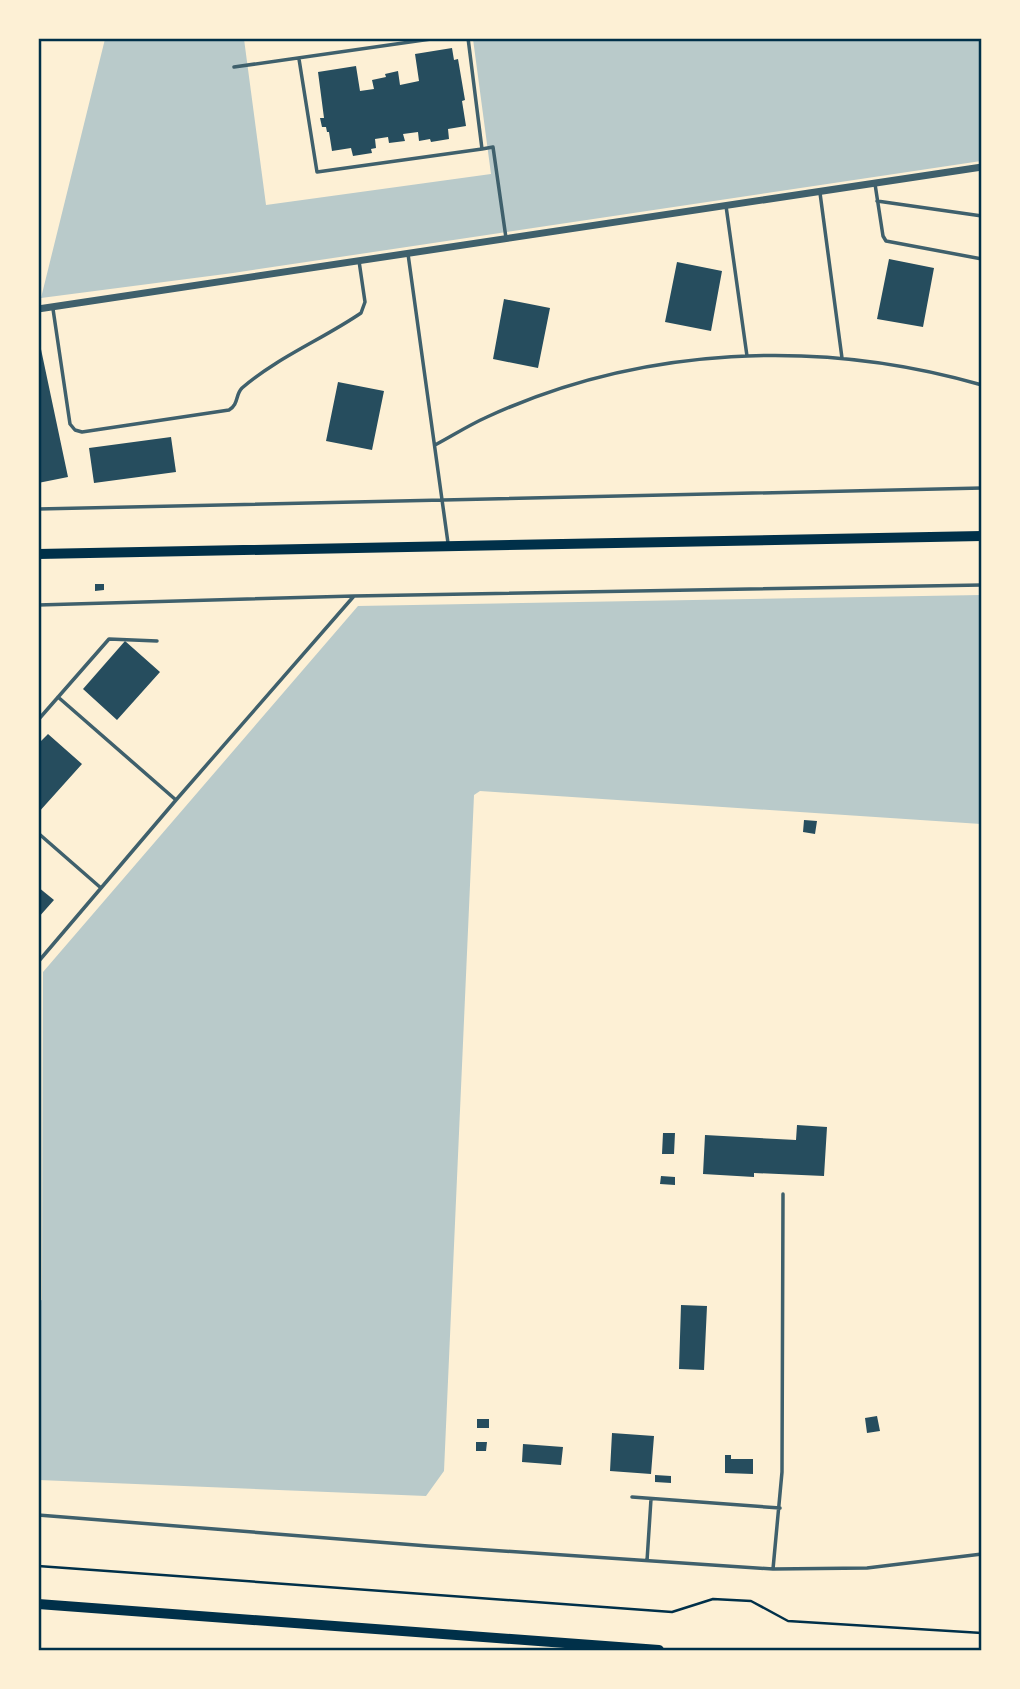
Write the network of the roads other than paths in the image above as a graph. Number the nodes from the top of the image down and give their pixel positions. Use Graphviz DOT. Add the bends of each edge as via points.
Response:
graph roads {
  1 [pos="438,38"];
  2 [pos="468,38"];
  3 [pos="299,59"];
  4 [pos="234,67"];
  5 [pos="482,149"];
  6 [pos="982,167"];
  7 [pos="875,184"];
  8 [pos="820,192"];
  9 [pos="877,201"];
  10 [pos="726,206"];
  11 [pos="982,216"];
  12 [pos="507,240"];
  13 [pos="408,254"];
  14 [pos="982,260"];
  15 [pos="359,261"];
  16 [pos="53,307"];
  17 [pos="38,309"];
  18 [pos="747,356"];
  19 [pos="842,358"];
  20 [pos="982,385"];
  21 [pos="435,445"];
  22 [pos="982,488"];
  23 [pos="442,498"];
  24 [pos="38,509"];
  25 [pos="982,536"];
  26 [pos="449,546"];
  27 [pos="38,554"];
  28 [pos="982,585"];
  29 [pos="354,597"];
  30 [pos="38,605"];
  31 [pos="157,641"];
  32 [pos="58,697"];
  33 [pos="38,720"];
  34 [pos="176,800"];
  35 [pos="38,833"];
  36 [pos="101,888"];
  37 [pos="38,962"];
  38 [pos="783,1194"];
  39 [pos="632,1497"];
  40 [pos="651,1499"];
  41 [pos="780,1508"];
  42 [pos="38,1515"];
  43 [pos="982,1554"];
  44 [pos="647,1561"];
  45 [pos="773,1569"];
  46 [pos="38,1604"];
  47 [pos="659,1650"];
  1 -- 3 [label="lane"];
  2 -- 5 [label="lane"];
  3 -- 4 [label="lane"];
  3 -- 5 [label="lane" via="317,173"];
  5 -- 12 [label="lane" via="494,147"];
  6 -- 7 [label="street"];
  7 -- 8 [label="street"];
  7 -- 9 [label="lane"];
  8 -- 10 [label="street"];
  8 -- 19 [label="lane"];
  9 -- 11 [label="lane"];
  9 -- 14 [label="lane" via="886,240"];
  10 -- 12 [label="street"];
  10 -- 18 [label="lane"];
  12 -- 13 [label="street"];
  13 -- 15 [label="street"];
  13 -- 21 [label="lane"];
  15 -- 16 [label="street"];
  15 -- 16 [label="lane" via="365,302 362,313 242,388 233,408 216,412 75,430 70,424"];
  16 -- 17 [label="street"];
  18 -- 19 [label="lane"];
  18 -- 21 [label="lane" via="668,363 575,384 486,418"];
  19 -- 20 [label="lane"];
  21 -- 23 [label="lane"];
  22 -- 23 [label="lane"];
  23 -- 24 [label="lane"];
  23 -- 26 [label="lane"];
  25 -- 26 [label="main road"];
  26 -- 27 [label="main road"];
  28 -- 29 [label="lane"];
  29 -- 30 [label="lane"];
  29 -- 34 [label="lane"];
  31 -- 32 [label="lane" via="109,639"];
  32 -- 33 [label="lane"];
  32 -- 34 [label="lane"];
  34 -- 36 [label="lane"];
  35 -- 36 [label="lane"];
  36 -- 37 [label="lane"];
  38 -- 41 [label="lane"];
  39 -- 40 [label="lane"];
  40 -- 41 [label="lane"];
  40 -- 44 [label="lane"];
  41 -- 45 [label="lane"];
  42 -- 44 [label="lane"];
  43 -- 45 [label="lane" via="867,1568"];
  44 -- 45 [label="lane"];
  46 -- 47 [label="main road"];
}
